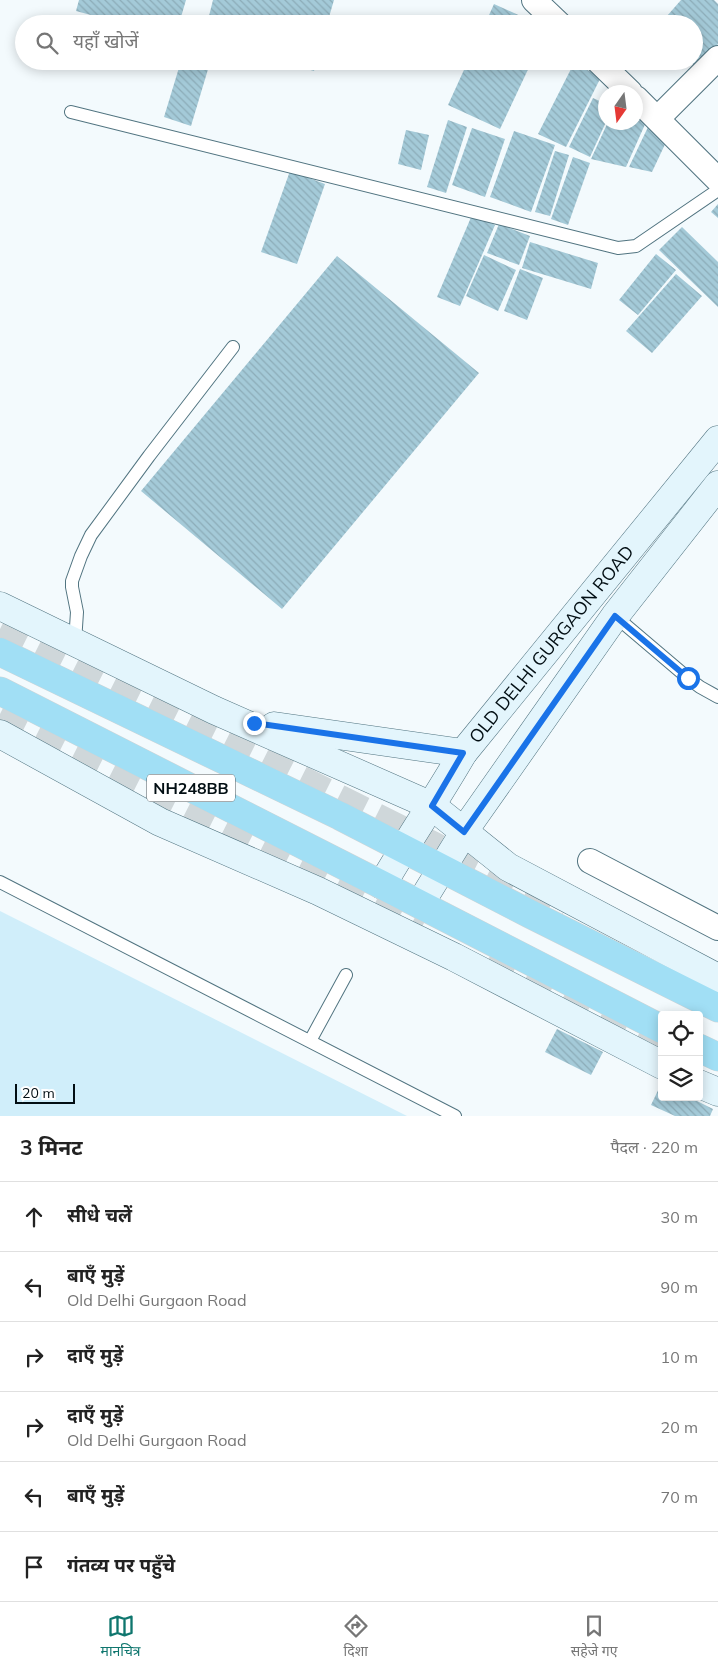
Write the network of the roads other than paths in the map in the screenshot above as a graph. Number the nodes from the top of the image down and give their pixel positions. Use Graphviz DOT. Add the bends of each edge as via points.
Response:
graph roads {
  1 [pos="534,0"];
  2 [pos="550,15"];
  3 [pos="718,58"];
  4 [pos="607,70"];
  5 [pos="623,85"];
  6 [pos="643,105"];
  7 [pos="71,112"];
  8 [pos="657,119"];
  9 [pos="718,180"];
  10 [pos="718,190"];
  11 [pos="233,347"];
  12 [pos="718,440"];
  13 [pos="718,485"];
  14 [pos="0,606"];
  15 [pos="615,616"];
  16 [pos="75,642"];
  17 [pos="0,652"];
  18 [pos="0,691"];
  19 [pos="718,697"];
  20 [pos="214,710"];
  21 [pos="0,734"];
  22 [pos="463,753"];
  23 [pos="432,806"];
  24 [pos="464,832"];
  25 [pos="404,848"];
  26 [pos="590,861"];
  27 [pos="442,869"];
  28 [pos="0,882"];
  29 [pos="382,885"];
  30 [pos="420,904"];
  31 [pos="718,928"];
  32 [pos="346,975"];
  33 [pos="718,978"];
  34 [pos="718,1008"];
  35 [pos="658,1027"];
  36 [pos="310,1041"];
  37 [pos="703,1050"];
  38 [pos="718,1057"];
  39 [pos="658,1063"];
  40 [pos="703,1086"];
  41 [pos="718,1092"];
  42 [pos="456,1116"];
  1 -- 2 [label="street"];
  3 -- 8 [label="street"];
  4 -- 5 [label="street"];
  6 -- 8 [label="street"];
  7 -- 10 [label="lane" via="618,248 636,246"];
  8 -- 9 [label="street"];
  11 -- 16 [label="lane" via="91,535 72,581 77,612"];
  12 -- 22 [label="street, OLD DELHI GURGAON ROAD"];
  13 -- 15 [label="street, OLD DELHI GURGAON ROAD"];
  14 -- 16 [label="street"];
  15 -- 19 [label="lane" via="688,678"];
  15 -- 24 [label="street, OLD DELHI GURGAON ROAD"];
  16 -- 20 [label="street"];
  17 -- 25 [label="highway, NH248BB"];
  18 -- 29 [label="highway, NH248BB"];
  20 -- 22 [label="street" via="254,723"];
  20 -- 23 [label="street"];
  21 -- 39 [label="street" via="160,822 318,891"];
  22 -- 23 [label="street, OLD DELHI GURGAON ROAD"];
  23 -- 24 [label="street"];
  23 -- 25 [label="street, OLD DELHI GURGAON ROAD"];
  24 -- 27 [label="street, OLD DELHI GURGAON ROAD"];
  24 -- 33 [label="street" via="508,867"];
  25 -- 27 [label="highway, NH248BB"];
  25 -- 29 [label="street, OLD DELHI GURGAON ROAD"];
  26 -- 31 [label="street"];
  27 -- 30 [label="street, OLD DELHI GURGAON ROAD"];
  27 -- 34 [label="highway, NH248BB"];
  28 -- 36 [label="lane"];
  29 -- 30 [label="highway, NH248BB"];
  30 -- 35 [label="highway, NH248BB"];
  32 -- 36 [label="lane"];
  36 -- 42 [label="lane"];
  37 -- 38 [label="highway"];
  40 -- 41 [label="street"];
}
